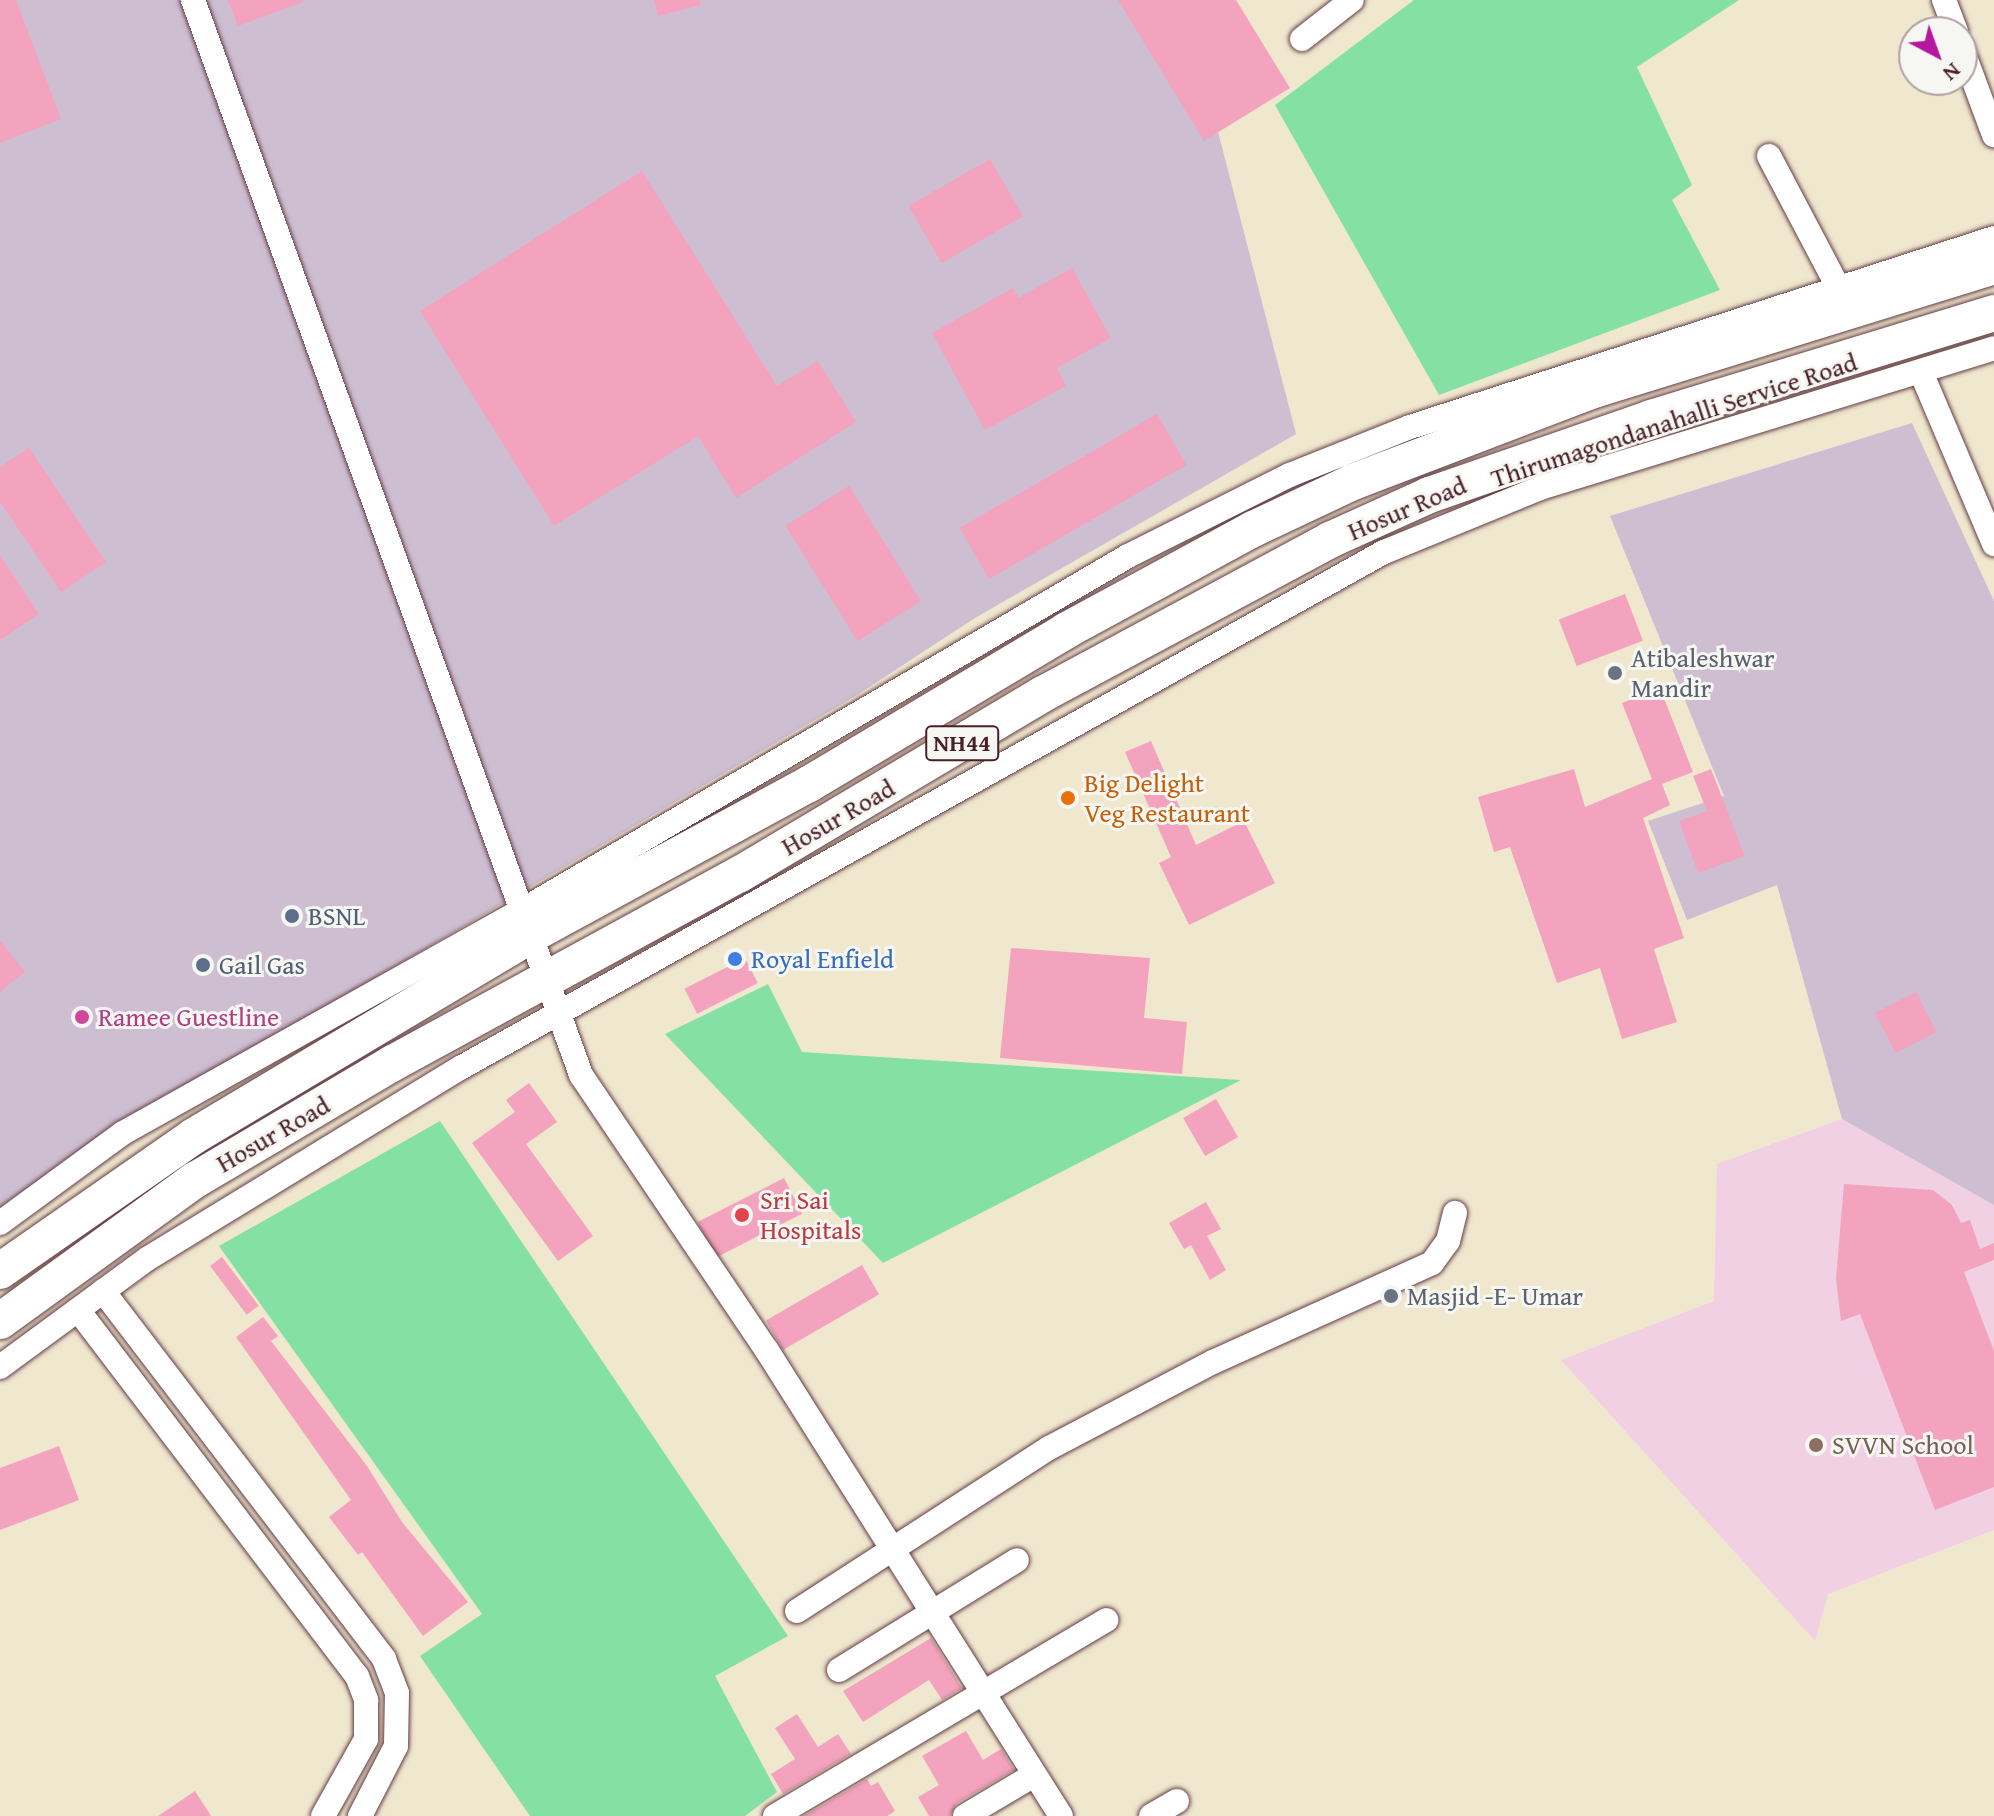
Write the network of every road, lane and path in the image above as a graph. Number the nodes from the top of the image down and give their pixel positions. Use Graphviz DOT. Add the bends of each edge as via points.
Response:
graph roads {
  1 [pos="193,0"];
  2 [pos="1352,0"];
  3 [pos="1302,39"];
  4 [pos="1978,92"];
  5 [pos="1994,135"];
  6 [pos="1769,156"];
  7 [pos="1994,238"];
  8 [pos="1994,266"];
  9 [pos="1838,287"];
  10 [pos="1994,313"];
  11 [pos="1994,348"];
  12 [pos="1921,372"];
  13 [pos="1994,544"];
  14 [pos="524,925"];
  15 [pos="546,976"];
  16 [pos="570,1007"];
  17 [pos="1455,1213"];
  18 [pos="0,1223"];
  19 [pos="0,1271"];
  20 [pos="103,1291"];
  21 [pos="78,1310"];
  22 [pos="0,1321"];
  23 [pos="0,1367"];
  24 [pos="893,1551"];
  25 [pos="1017,1560"];
  26 [pos="797,1611"];
  27 [pos="932,1612"];
  28 [pos="1106,1620"];
  29 [pos="839,1670"];
  30 [pos="984,1695"];
  31 [pos="1034,1775"];
  32 [pos="1177,1801"];
  33 [pos="323,1816"];
  34 [pos="360,1816"];
  35 [pos="775,1816"];
  36 [pos="965,1816"];
  37 [pos="1061,1816"];
  38 [pos="1151,1816"];
  1 -- 14 [label="street"];
  2 -- 3 [label="street"];
  4 -- 5 [label="street"];
  6 -- 9 [label="street"];
  7 -- 9 [label="street"];
  8 -- 14 [label="highway, Hosur Road / NH44" via="1594,390 1353,482 1094,615 809,784"];
  9 -- 14 [label="street" via="1410,427 1290,475 1128,556"];
  10 -- 15 [label="highway, Hosur Road / NH44" via="1636,423 1429,495 1344,534 1043,694 740,874"];
  11 -- 12 [label="street, Thirumagondanahalli Service Road"];
  12 -- 13 [label="street"];
  12 -- 16 [label="street, Thirumagondanahalli Service Road" via="1540,488 1384,552"];
  14 -- 15 [label="street"];
  14 -- 18 [label="street" via="123,1133"];
  14 -- 19 [label="highway, Hosur Road / NH44" via="194,1136"];
  15 -- 16 [label="street"];
  15 -- 22 [label="highway, Hosur Road / NH44" via="195,1180"];
  16 -- 20 [label="street, Thirumagondanahalli Service Road" via="462,1067"];
  16 -- 24 [label="street" via="563,1034 581,1075 766,1349"];
  17 -- 24 [label="street" via="1448,1241 1432,1263 1213,1362 1049,1448"];
  20 -- 21 [label="street, Thirumagondanahalli Service Road"];
  20 -- 34 [label="street" via="384,1659 397,1693 398,1737 392,1762"];
  21 -- 23 [label="street, Thirumagondanahalli Service Road"];
  21 -- 33 [label="street" via="357,1676 368,1714 366,1739"];
  24 -- 26 [label="street"];
  24 -- 27 [label="street"];
  25 -- 27 [label="street"];
  27 -- 29 [label="street"];
  27 -- 30 [label="street"];
  28 -- 30 [label="street"];
  30 -- 31 [label="street"];
  30 -- 35 [label="street"];
  31 -- 36 [label="street"];
  31 -- 37 [label="street"];
  32 -- 38 [label="street"];
}
